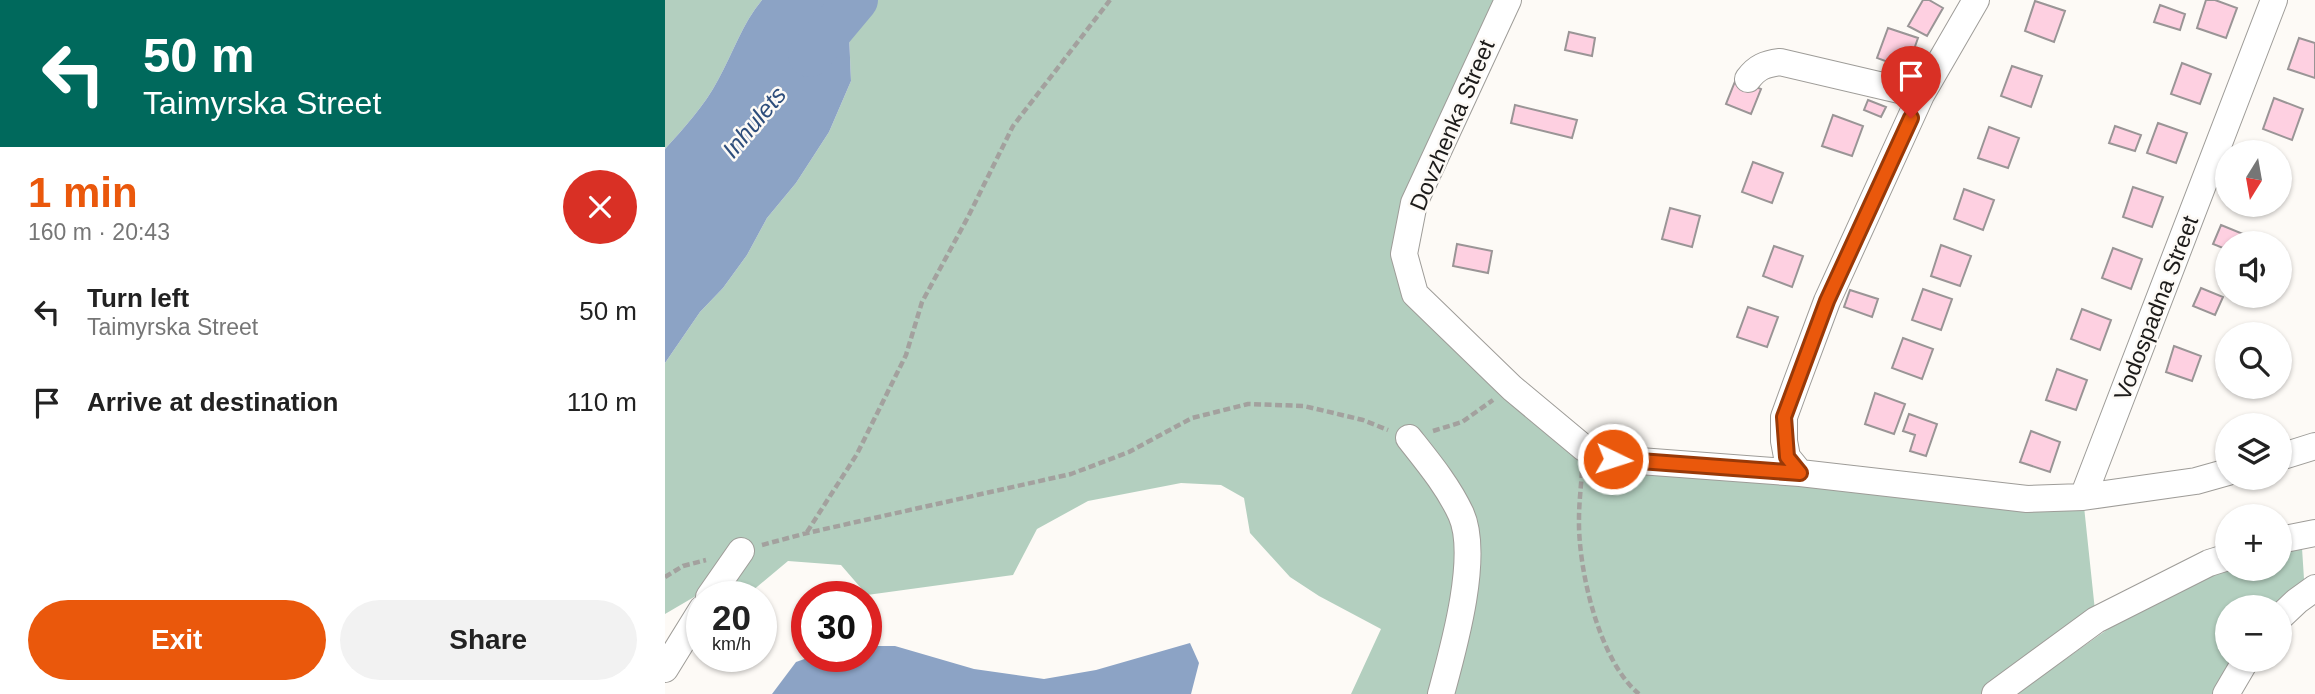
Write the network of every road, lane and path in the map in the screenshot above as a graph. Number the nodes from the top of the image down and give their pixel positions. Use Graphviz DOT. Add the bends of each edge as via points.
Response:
graph roads {
  1 [pos="1110,0"];
  2 [pos="1508,0"];
  3 [pos="1976,0"];
  4 [pos="2273,0"];
  5 [pos="1748,79"];
  6 [pos="1921,95"];
  7 [pos="1512,388"];
  8 [pos="1409,438"];
  9 [pos="2315,446"];
  10 [pos="1584,448"];
  11 [pos="2292,453"];
  12 [pos="1800,473"];
  13 [pos="2215,476"];
  14 [pos="2083,497"];
  15 [pos="807,533"];
  16 [pos="2315,533"];
  17 [pos="2292,538"];
  18 [pos="741,551"];
  19 [pos="2215,561"];
  20 [pos="665,577"];
  21 [pos="720,581"];
  22 [pos="2315,588"];
  23 [pos="2292,606"];
  24 [pos="686,635"];
  25 [pos="665,669"];
  26 [pos="2239,672"];
  27 [pos="1441,694"];
  28 [pos="1639,694"];
  29 [pos="1995,694"];
  30 [pos="2226,694"];
  1 -- 15 [label="path" via="1013,125 922,302 906,355 857,454"];
  2 -- 7 [label="street, Dovzhenka Street" via="1414,203 1404,254 1415,294"];
  3 -- 6 [label="street"];
  4 -- 14 [label="street, Vodospadna Street"];
  5 -- 6 [label="street" via="1768,63 1780,62"];
  6 -- 12 [label="street" via="1827,301 1784,417 1787,457"];
  7 -- 8 [label="path" via="1462,422"];
  7 -- 10 [label="street"];
  8 -- 15 [label="path" via="1304,405 1248,404 1192,418 1129,452 1071,474"];
  8 -- 27 [label="street" via="1445,484 1462,517 1467,553 1460,622"];
  9 -- 11 [label="street"];
  10 -- 12 [label="street" via="1613,459"];
  10 -- 28 [label="path" via="1579,520 1590,598 1602,639"];
  12 -- 14 [label="street" via="2027,499"];
  13 -- 14 [label="street"];
  15 -- 18 [label="path"];
  16 -- 17 [label="street"];
  18 -- 20 [label="path" via="683,566"];
  18 -- 21 [label="street"];
  19 -- 29 [label="street" via="2096,620"];
  22 -- 23 [label="street"];
  24 -- 25 [label="street"];
  26 -- 30 [label="street"];
}
